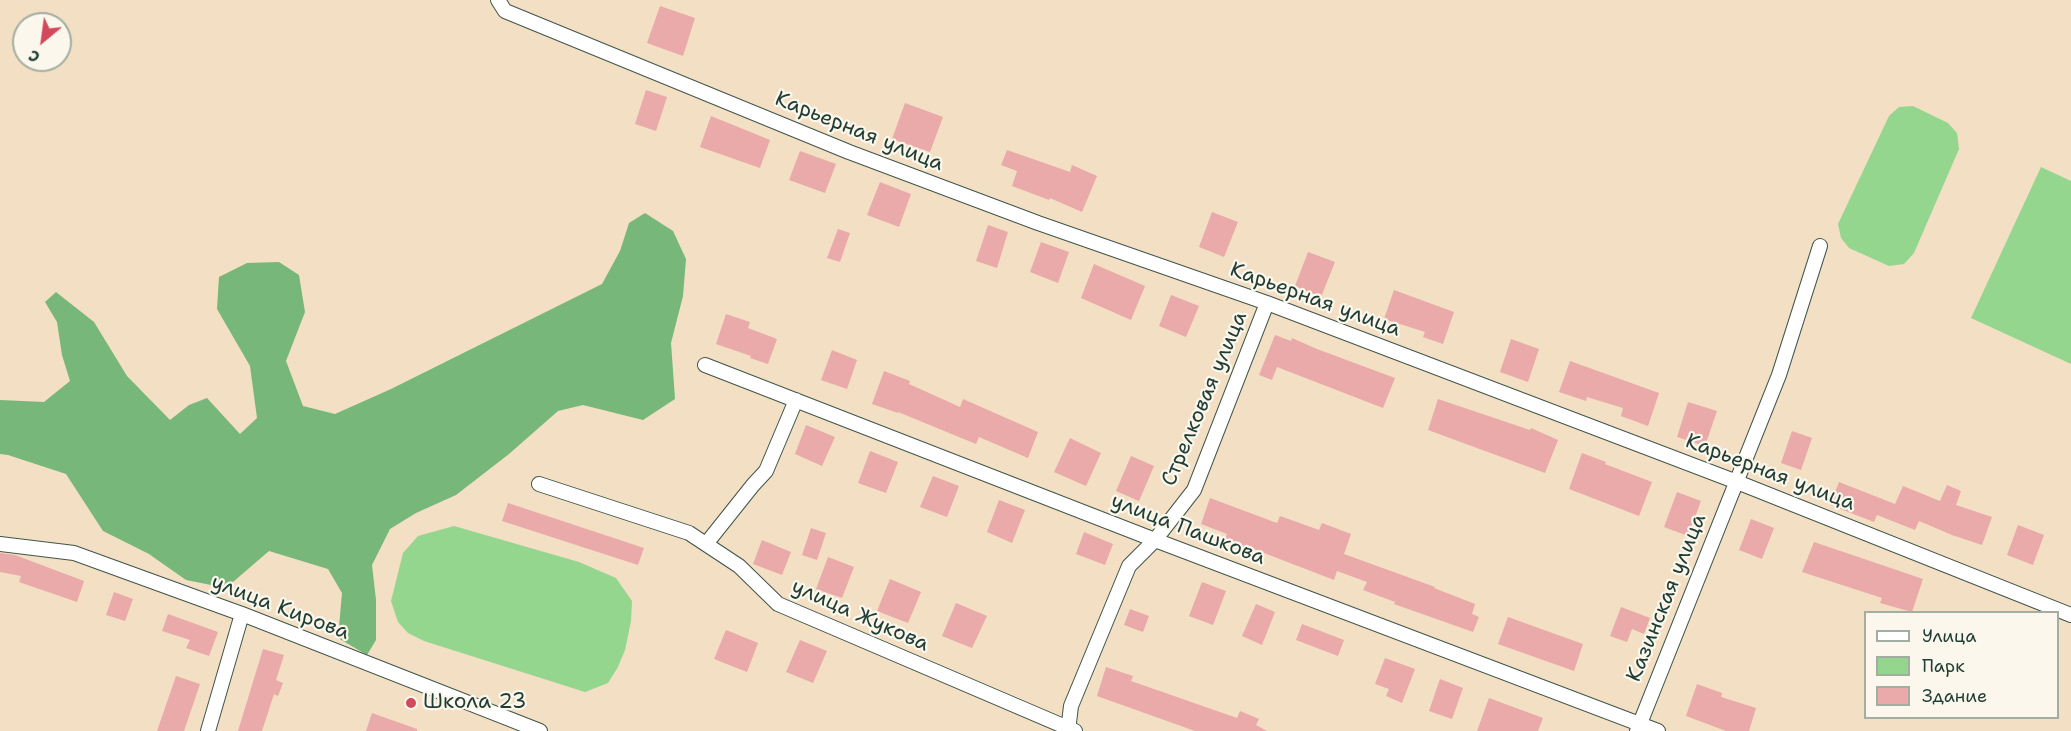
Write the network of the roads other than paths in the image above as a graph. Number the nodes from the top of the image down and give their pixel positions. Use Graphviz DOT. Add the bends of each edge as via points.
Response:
graph roads {
  1 [pos="498,0"];
  2 [pos="1820,246"];
  3 [pos="1268,303"];
  4 [pos="705,365"];
  5 [pos="796,400"];
  6 [pos="1737,482"];
  7 [pos="539,484"];
  8 [pos="1155,540"];
  9 [pos="0,544"];
  10 [pos="706,544"];
  11 [pos="242,614"];
  12 [pos="2071,615"];
  13 [pos="1638,727"];
  14 [pos="1071,730"];
  15 [pos="208,731"];
  16 [pos="540,731"];
  17 [pos="1658,731"];
  1 -- 3 [label="street, Карьерная улица" via="505,11 893,169"];
  2 -- 6 [label="street, Казинская улица" via="1779,375"];
  3 -- 6 [label="street, Карьерная улица"];
  3 -- 8 [label="street, Стрелковая улица" via="1194,490"];
  4 -- 5 [label="street, улица Пашкова"];
  5 -- 8 [label="street, улица Пашкова"];
  5 -- 10 [label="street" via="766,471"];
  6 -- 12 [label="street, Карьерная улица"];
  6 -- 13 [label="street, Казинская улица"];
  7 -- 10 [label="street, улица Жукова" via="689,533"];
  8 -- 13 [label="street, улица Пашкова"];
  8 -- 14 [label="street, Стрелковая улица" via="1129,566 1071,706"];
  9 -- 11 [label="street, улица Кирова" via="74,553"];
  10 -- 14 [label="street, улица Жукова" via="739,566 778,604"];
  11 -- 15 [label="street"];
  11 -- 16 [label="street, улица Кирова"];
  13 -- 17 [label="street, улица Пашкова"];
}
